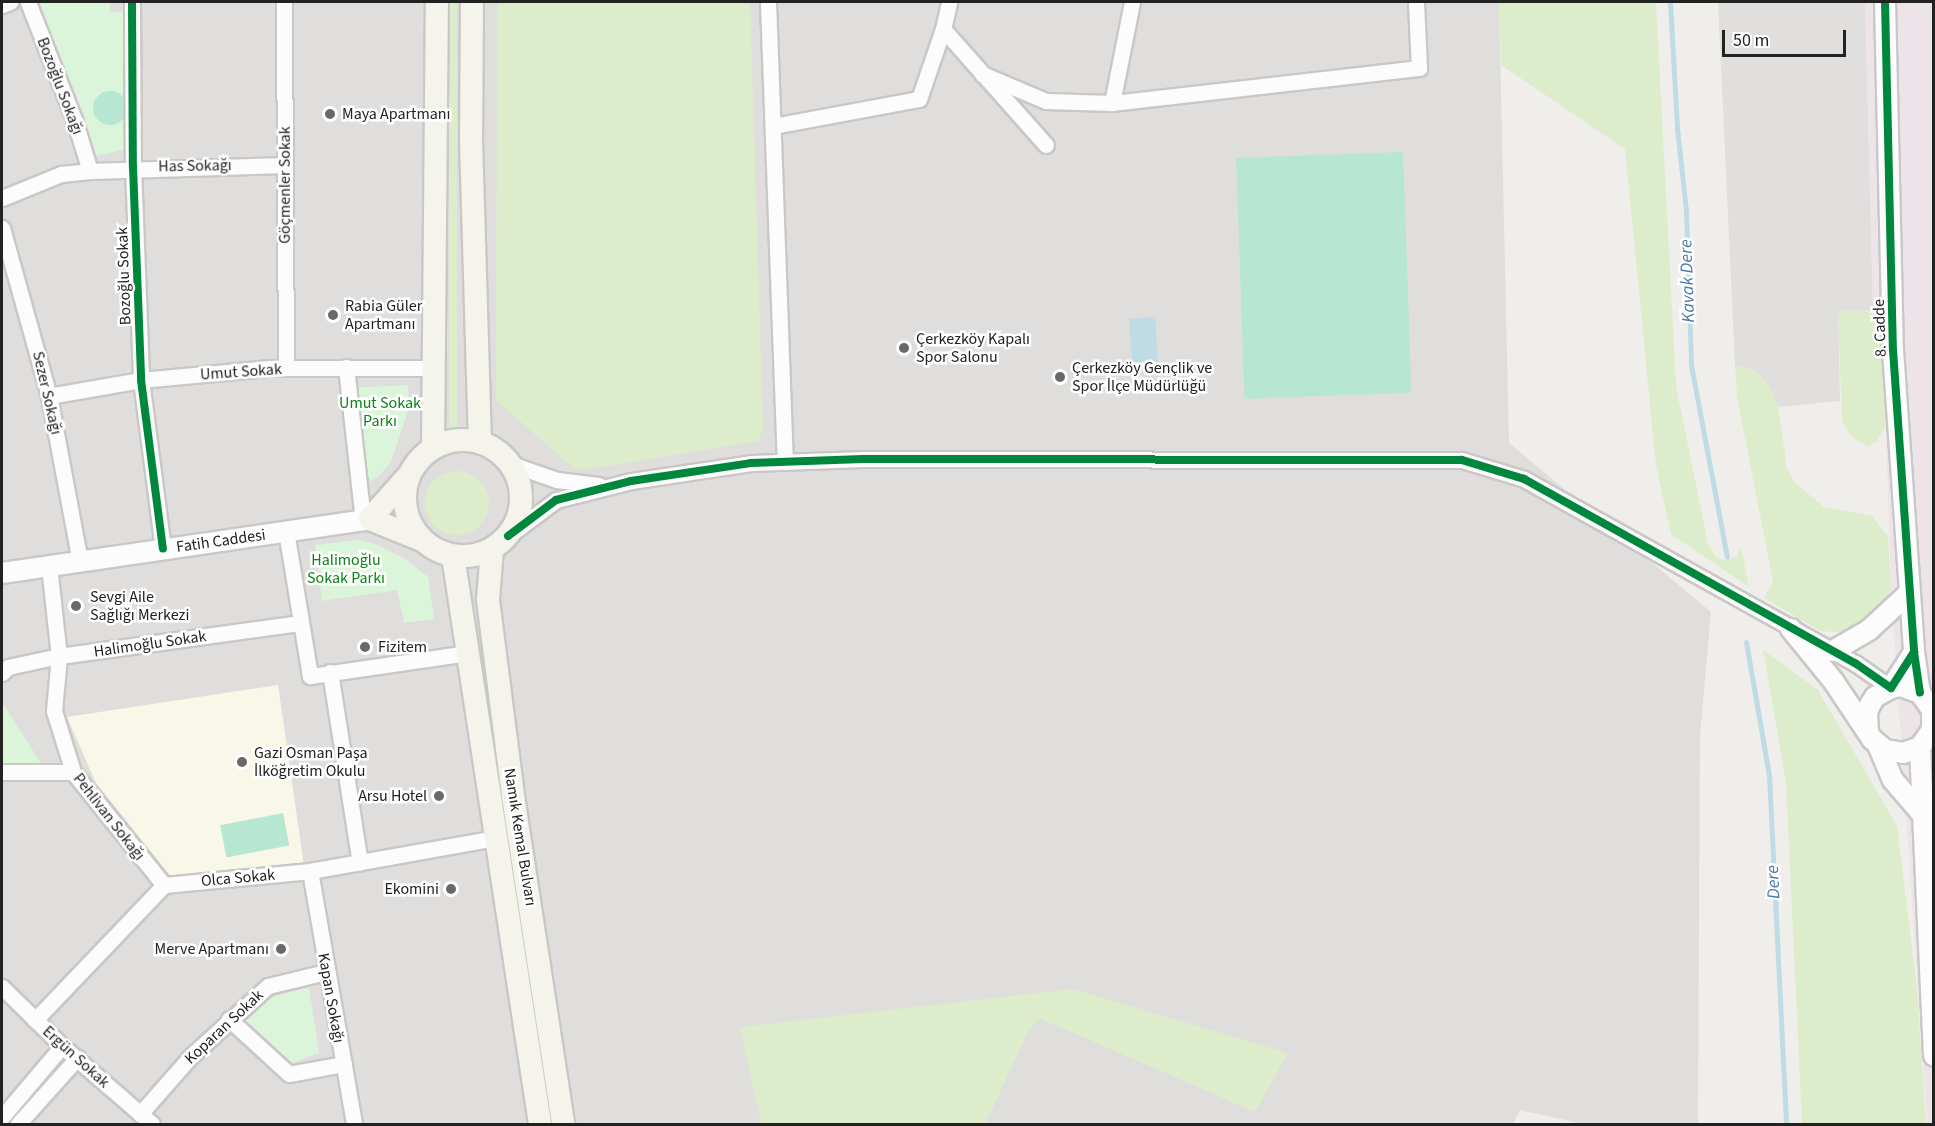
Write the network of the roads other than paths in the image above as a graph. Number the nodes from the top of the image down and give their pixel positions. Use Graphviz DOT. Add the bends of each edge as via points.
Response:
graph roads {
  1 [pos="10,2"];
  2 [pos="28,2"];
  3 [pos="132,2"];
  4 [pos="284,2"];
  5 [pos="437,2"];
  6 [pos="472,2"];
  7 [pos="768,2"];
  8 [pos="949,2"];
  9 [pos="1132,2"];
  10 [pos="1416,2"];
  11 [pos="1885,2"];
  12 [pos="2,5"];
  13 [pos="943,29"];
  14 [pos="982,74"];
  15 [pos="1112,104"];
  16 [pos="773,126"];
  17 [pos="1046,146"];
  18 [pos="285,165"];
  19 [pos="133,167"];
  20 [pos="90,171"];
  21 [pos="2,198"];
  22 [pos="2,228"];
  23 [pos="346,367"];
  24 [pos="286,368"];
  25 [pos="433,368"];
  26 [pos="141,380"];
  27 [pos="50,396"];
  28 [pos="480,442"];
  29 [pos="433,448"];
  30 [pos="784,462"];
  31 [pos="511,464"];
  32 [pos="410,474"];
  33 [pos="608,486"];
  34 [pos="367,520"];
  35 [pos="286,531"];
  36 [pos="422,540"];
  37 [pos="500,542"];
  38 [pos="163,549"];
  39 [pos="453,556"];
  40 [pos="80,561"];
  41 [pos="49,566"];
  42 [pos="2,573"];
  43 [pos="1909,593"];
  44 [pos="301,623"];
  45 [pos="1791,629"];
  46 [pos="1833,651"];
  47 [pos="1914,652"];
  48 [pos="467,653"];
  49 [pos="59,656"];
  50 [pos="330,672"];
  51 [pos="2,673"];
  52 [pos="1891,687"];
  53 [pos="1927,700"];
  54 [pos="1933,730"];
  55 [pos="1873,738"];
  56 [pos="1920,747"];
  57 [pos="2,772"];
  58 [pos="73,772"];
  59 [pos="1923,815"];
  60 [pos="496,838"];
  61 [pos="360,862"];
  62 [pos="310,871"];
  63 [pos="164,885"];
  64 [pos="326,972"];
  65 [pos="2,987"];
  66 [pos="228,1019"];
  67 [pos="35,1020"];
  68 [pos="62,1046"];
  69 [pos="1934,1056"];
  70 [pos="77,1058"];
  71 [pos="344,1064"];
  72 [pos="140,1114"];
  73 [pos="2,1117"];
  74 [pos="18,1125"];
  75 [pos="152,1125"];
  76 [pos="354,1125"];
  77 [pos="540,1125"];
  78 [pos="563,1125"];
  1 -- 12 [label="street"];
  2 -- 20 [label="street, Bozoğlu Sokağı"];
  3 -- 19 [label="street, Bozoğlu Sokak"];
  4 -- 18 [label="street, Göçmenler Sokak"];
  5 -- 25 [label="main road"];
  6 -- 28 [label="main road" via="471,140"];
  7 -- 16 [label="street"];
  8 -- 13 [label="street"];
  9 -- 15 [label="street"];
  10 -- 15 [label="street" via="1419,68"];
  11 -- 43 [label="street, 8. Cadde" via="1893,350"];
  13 -- 14 [label="street"];
  13 -- 16 [label="street" via="919,99"];
  14 -- 15 [label="street" via="1046,101"];
  14 -- 17 [label="street"];
  16 -- 30 [label="street"];
  18 -- 19 [label="street, Has Sokağı"];
  18 -- 24 [label="street, Göçmenler Sokak"];
  19 -- 20 [label="street, Has Sokağı"];
  19 -- 26 [label="street, Bozoğlu Sokak"];
  20 -- 21 [label="street, Has Sokağı" via="61,174"];
  22 -- 27 [label="street, Sezer Sokağı"];
  23 -- 24 [label="street, Umut Sokak"];
  23 -- 25 [label="street, Umut Sokak"];
  23 -- 34 [label="street"];
  24 -- 26 [label="street, Umut Sokak"];
  25 -- 29 [label="main road"];
  26 -- 27 [label="street, Umut Sokak"];
  26 -- 38 [label="street, Bozoğlu Sokak"];
  27 -- 40 [label="street, Sezer Sokağı"];
  28 -- 29 [label="main road" via="449,441"];
  28 -- 31 [label="main road" via="497,450"];
  29 -- 32 [label="main road"];
  30 -- 33 [label="street" via="751,463"];
  30 -- 45 [label="street" via="1462,460 1524,480"];
  31 -- 33 [label="street" via="557,480"];
  31 -- 37 [label="main road" via="520,481 522,501 518,520"];
  32 -- 34 [label="main road"];
  32 -- 36 [label="main road" via="405,491 406,509"];
  33 -- 37 [label="street" via="556,500"];
  34 -- 35 [label="street, Fatih Caddesi"];
  34 -- 36 [label="main road"];
  35 -- 38 [label="street, Fatih Caddesi"];
  35 -- 44 [label="street"];
  36 -- 39 [label="main road"];
  37 -- 39 [label="main road" via="473,556"];
  37 -- 78 [label="main road, Namık Kemal Bulvarı" via="488,600"];
  38 -- 40 [label="street, Fatih Caddesi"];
  39 -- 48 [label="main road, Namık Kemal Bulvarı"];
  40 -- 41 [label="street, Fatih Caddesi"];
  41 -- 42 [label="street, Fatih Caddesi"];
  41 -- 49 [label="street, Pehlivan Sokağı"];
  43 -- 46 [label="street" via="1869,630"];
  43 -- 47 [label="street, 8. Cadde"];
  44 -- 49 [label="street, Halimoğlu Sokak"];
  44 -- 50 [label="street" via="310,676"];
  45 -- 46 [label="street"];
  45 -- 55 [label="street"];
  46 -- 52 [label="street"];
  47 -- 52 [label="street"];
  47 -- 53 [label="street, 8. Cadde"];
  48 -- 50 [label="street"];
  48 -- 60 [label="main road, Namık Kemal Bulvarı"];
  49 -- 51 [label="street, Halimoğlu Sokak" via="8,667"];
  49 -- 58 [label="street, Pehlivan Sokağı" via="54,711"];
  50 -- 61 [label="street"];
  52 -- 53 [label="street" via="1901,686"];
  52 -- 55 [label="street" via="1875,697 1867,713"];
  53 -- 54 [label="street"];
  54 -- 56 [label="street"];
  55 -- 56 [label="street" via="1894,753"];
  55 -- 59 [label="street" via="1893,780"];
  56 -- 59 [label="street"];
  57 -- 58 [label="street"];
  58 -- 63 [label="street, Pehlivan Sokağı"];
  59 -- 69 [label="street"];
  60 -- 61 [label="street, Olca Sokak"];
  60 -- 77 [label="main road, Namık Kemal Bulvarı"];
  61 -- 62 [label="street, Olca Sokak"];
  62 -- 63 [label="street, Olca Sokak"];
  62 -- 64 [label="street, Kapan Sokağı"];
  63 -- 67 [label="street"];
  64 -- 66 [label="street, Koparan Sokak" via="268,986"];
  64 -- 71 [label="street, Kapan Sokağı"];
  65 -- 67 [label="street, Ergün Sokak"];
  66 -- 71 [label="street" via="289,1074"];
  66 -- 72 [label="street, Koparan Sokak"];
  67 -- 68 [label="street, Ergün Sokak"];
  68 -- 70 [label="street, Ergün Sokak"];
  68 -- 73 [label="street"];
  70 -- 72 [label="street, Ergün Sokak"];
  70 -- 74 [label="street"];
  71 -- 76 [label="street, Kapan Sokağı"];
  72 -- 75 [label="street, Ergün Sokak"];
}
